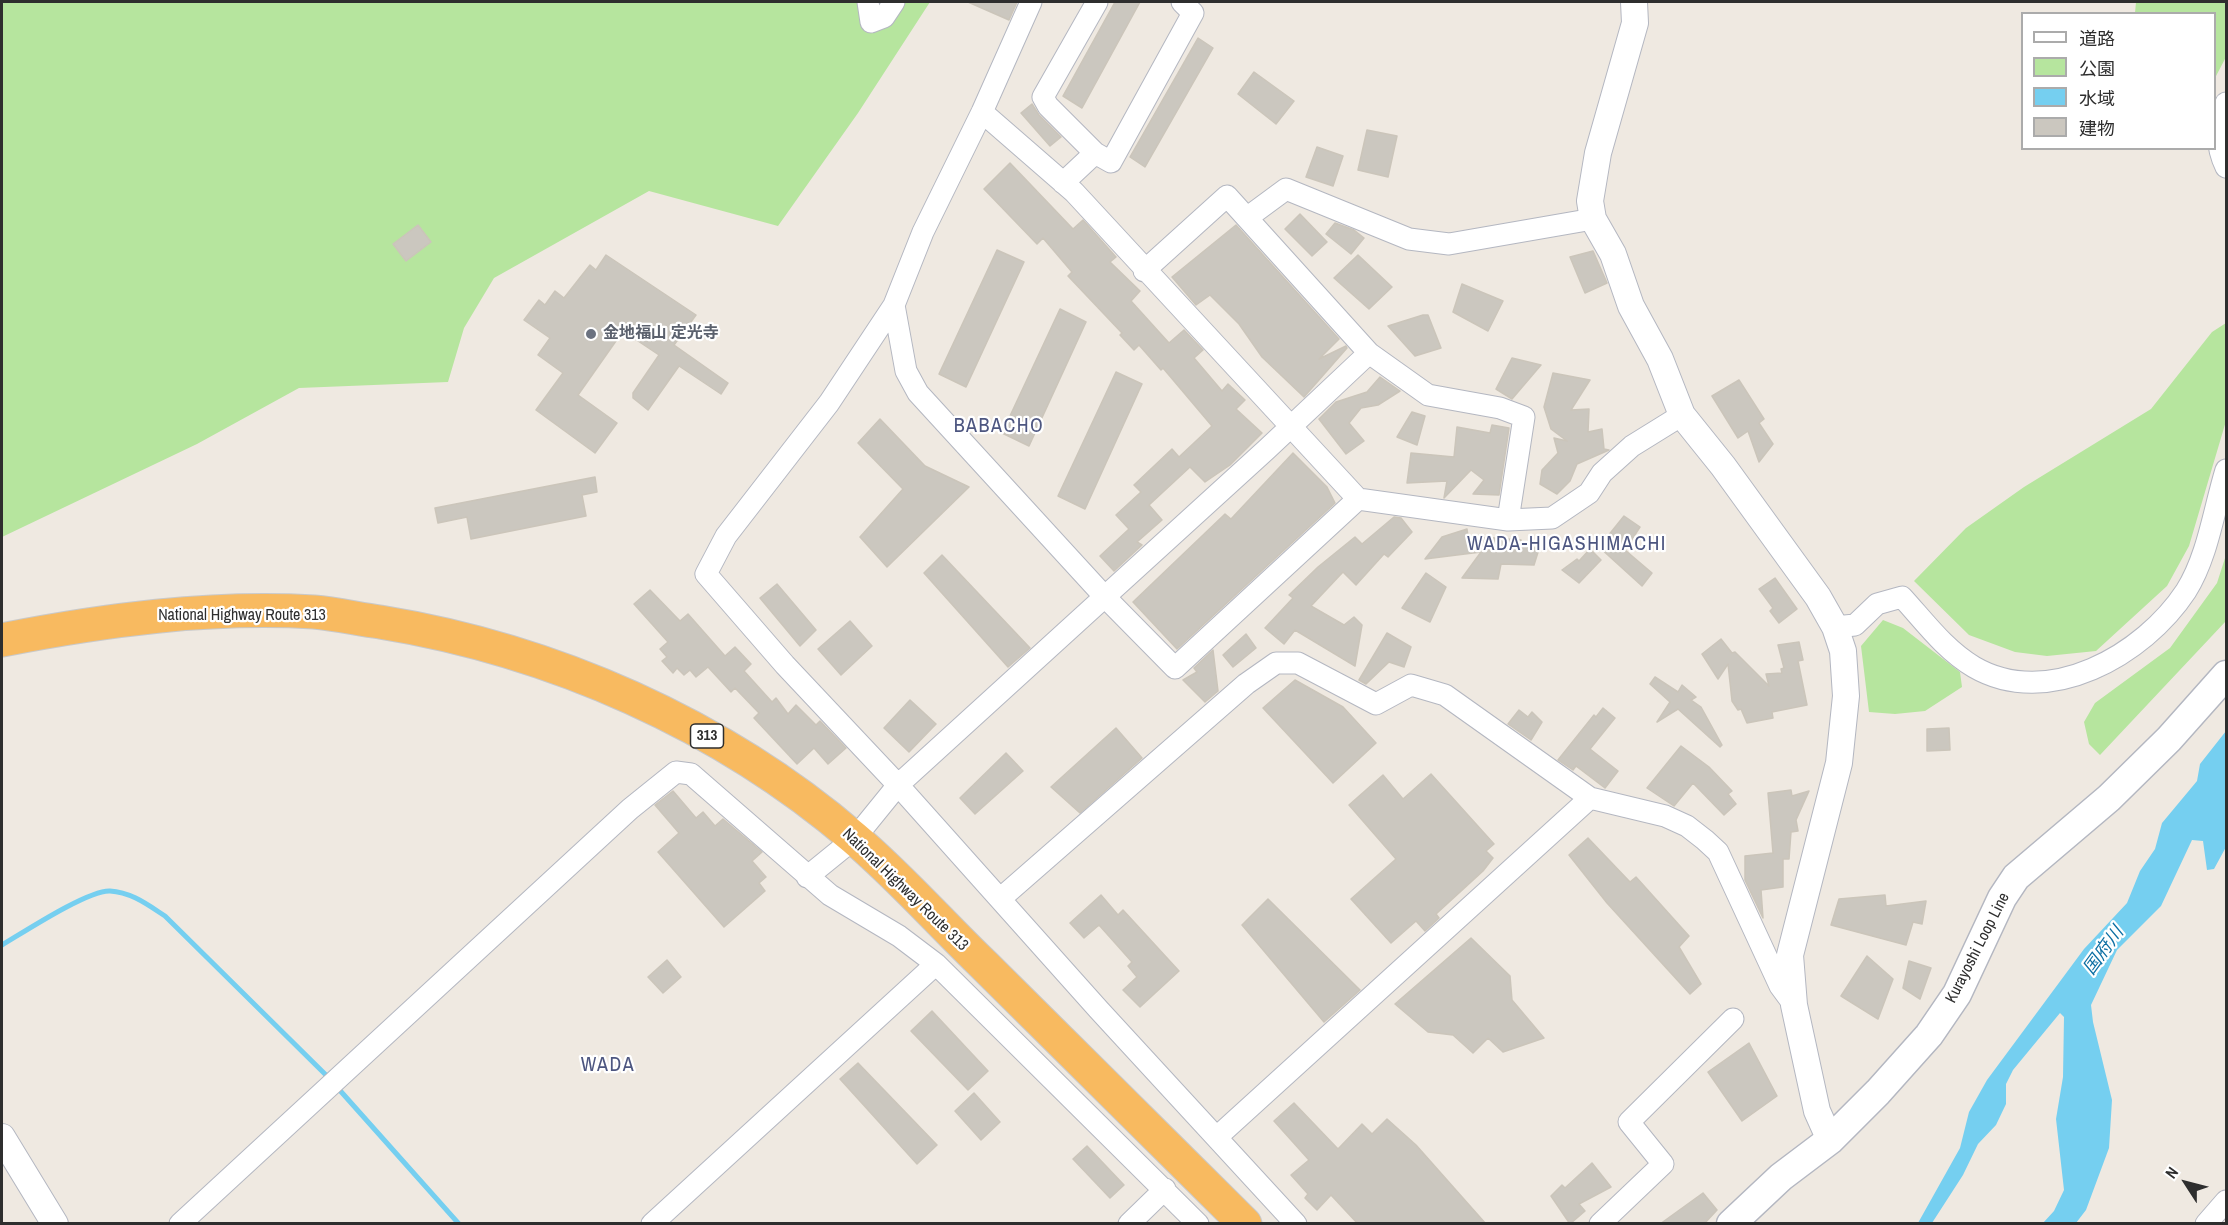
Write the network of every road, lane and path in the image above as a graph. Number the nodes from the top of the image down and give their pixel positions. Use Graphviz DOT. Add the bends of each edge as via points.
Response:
graph roads {
  1 [pos="868,2"];
  2 [pos="894,2"];
  3 [pos="1031,2"];
  4 [pos="1097,2"];
  5 [pos="1182,2"];
  6 [pos="1634,2"];
  7 [pos="2226,102"];
  8 [pos="982,112"];
  9 [pos="1095,153"];
  10 [pos="2226,167"];
  11 [pos="1063,183"];
  12 [pos="1248,217"];
  13 [pos="1593,219"];
  14 [pos="1144,271"];
  15 [pos="894,305"];
  16 [pos="1369,353"];
  17 [pos="1682,415"];
  18 [pos="1291,427"];
  19 [pos="2226,470"];
  20 [pos="1358,499"];
  21 [pos="1508,520"];
  22 [pos="1104,596"];
  23 [pos="1834,627"];
  24 [pos="2,640"];
  25 [pos="2226,675"];
  26 [pos="897,784"];
  27 [pos="1590,798"];
  28 [pos="855,838"];
  29 [pos="807,877"];
  30 [pos="1000,899"];
  31 [pos="936,964"];
  32 [pos="1794,1005"];
  33 [pos="1733,1019"];
  34 [pos="2,1137"];
  35 [pos="1217,1137"];
  36 [pos="1830,1140"];
  37 [pos="1166,1189"];
  38 [pos="2226,1201"];
  39 [pos="55,1224"];
  40 [pos="180,1224"];
  41 [pos="652,1224"];
  42 [pos="1129,1224"];
  43 [pos="1198,1224"];
  44 [pos="1245,1224"];
  45 [pos="1296,1224"];
  46 [pos="1600,1224"];
  47 [pos="1731,1224"];
  48 [pos="2206,1224"];
  1 -- 2 [label="street" via="871,22 884,17"];
  3 -- 8 [label="street"];
  4 -- 9 [label="street" via="1043,97"];
  5 -- 9 [label="street" via="1193,14 1111,162"];
  6 -- 13 [label="street" via="1635,23 1597,163 1590,201"];
  7 -- 10 [label="street" via="2218,122 2219,153"];
  8 -- 11 [label="street"];
  8 -- 15 [label="street" via="923,232"];
  9 -- 11 [label="street"];
  11 -- 14 [label="street"];
  12 -- 13 [label="street" via="1286,189 1408,239 1449,244"];
  12 -- 14 [label="street" via="1227,196"];
  12 -- 16 [label="street"];
  13 -- 17 [label="street" via="1613,254 1631,306"];
  14 -- 18 [label="street"];
  15 -- 22 [label="street" via="906,371 918,393"];
  15 -- 26 [label="street" via="829,403 726,536 706,574"];
  16 -- 18 [label="street"];
  16 -- 21 [label="street" via="1428,395 1500,408 1524,417"];
  17 -- 21 [label="street" via="1632,446 1602,472 1589,493 1552,518"];
  17 -- 23 [label="street" via="1818,597"];
  18 -- 20 [label="street"];
  18 -- 22 [label="street"];
  19 -- 23 [label="street" via="2202,554 2186,590 2139,641 2103,665 2058,679 2029,682 1995,677 1951,650 1902,597 1877,604 1855,625"];
  20 -- 21 [label="street"];
  20 -- 22 [label="street" via="1174,668"];
  22 -- 26 [label="street"];
  23 -- 32 [label="street" via="1843,651 1844,729 1839,763 1790,955"];
  24 -- 28 [label="highway, National Highway Route 313 / 313" via="126,618 223,613 316,612 416,628 520,655 622,693 708,736 764,771"];
  25 -- 36 [label="main road, Kurayoshi Loop Line" via="2169,740 2109,798 2016,877 2002,898 1957,994 1929,1035"];
  26 -- 28 [label="street"];
  26 -- 30 [label="street"];
  27 -- 30 [label="street" via="1445,695 1411,685 1376,704 1298,663 1276,663 1188,732"];
  27 -- 32 [label="street" via="1665,816 1686,826 1718,852 1780,986"];
  27 -- 35 [label="street"];
  28 -- 29 [label="street"];
  28 -- 44 [label="highway, National Highway Route 313 / 313"];
  29 -- 31 [label="street"];
  29 -- 40 [label="street" via="691,774 676,772 621,817"];
  30 -- 35 [label="street"];
  31 -- 37 [label="street"];
  31 -- 41 [label="street"];
  32 -- 36 [label="street" via="1817,1111"];
  33 -- 46 [label="street" via="1629,1122 1663,1164"];
  34 -- 39 [label="street"];
  35 -- 45 [label="street"];
  36 -- 47 [label="main road, Kurayoshi Loop Line" via="1780,1177"];
  37 -- 42 [label="street"];
  37 -- 43 [label="street"];
  38 -- 48 [label="street"];
}
